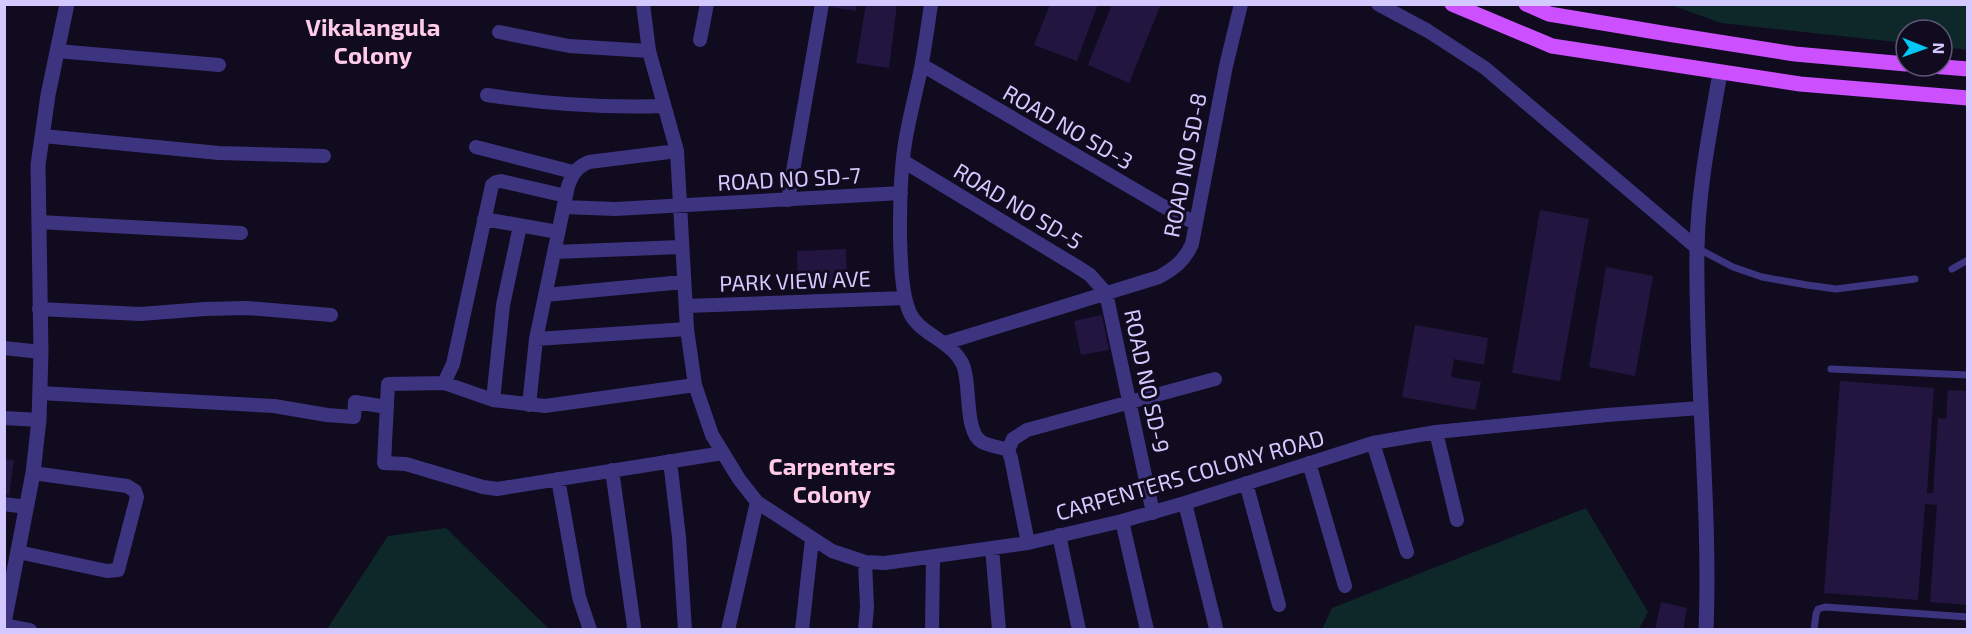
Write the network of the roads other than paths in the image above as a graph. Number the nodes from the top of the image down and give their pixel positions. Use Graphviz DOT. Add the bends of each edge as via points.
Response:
graph roads {
  1 [pos="67,4"];
  2 [pos="643,4"];
  3 [pos="707,4"];
  4 [pos="822,4"];
  5 [pos="931,4"];
  6 [pos="1241,4"];
  7 [pos="1378,4"];
  8 [pos="1452,4"];
  9 [pos="1526,4"];
  10 [pos="499,32"];
  11 [pos="700,40"];
  12 [pos="57,51"];
  13 [pos="649,51"];
  14 [pos="1894,63"];
  15 [pos="219,65"];
  16 [pos="922,65"];
  17 [pos="1720,73"];
  18 [pos="487,95"];
  19 [pos="1968,98"];
  20 [pos="664,106"];
  21 [pos="43,136"];
  22 [pos="476,147"];
  23 [pos="677,151"];
  24 [pos="324,156"];
  25 [pos="903,161"];
  26 [pos="573,172"];
  27 [pos="901,193"];
  28 [pos="788,200"];
  29 [pos="565,201"];
  30 [pos="681,206"];
  31 [pos="484,219"];
  32 [pos="39,222"];
  33 [pos="1195,223"];
  34 [pos="520,225"];
  35 [pos="558,232"];
  36 [pos="241,233"];
  37 [pos="681,247"];
  38 [pos="1697,248"];
  39 [pos="554,252"];
  40 [pos="1968,260"];
  41 [pos="1952,269"];
  42 [pos="1915,279"];
  43 [pos="683,282"];
  44 [pos="1106,293"];
  45 [pos="545,295"];
  46 [pos="905,298"];
  47 [pos="686,306"];
  48 [pos="39,309"];
  49 [pos="331,315"];
  50 [pos="687,329"];
  51 [pos="536,339"];
  52 [pos="945,343"];
  53 [pos="4,348"];
  54 [pos="41,352"];
  55 [pos="1831,369"];
  56 [pos="1968,375"];
  57 [pos="1215,379"];
  58 [pos="444,383"];
  59 [pos="695,385"];
  60 [pos="40,393"];
  61 [pos="493,400"];
  62 [pos="1130,403"];
  63 [pos="529,405"];
  64 [pos="387,407"];
  65 [pos="1700,408"];
  66 [pos="4,418"];
  67 [pos="39,420"];
  68 [pos="1436,432"];
  69 [pos="1373,443"];
  70 [pos="1008,450"];
  71 [pos="723,453"];
  72 [pos="670,461"];
  73 [pos="1309,463"];
  74 [pos="612,470"];
  75 [pos="33,473"];
  76 [pos="558,479"];
  77 [pos="1246,483"];
  78 [pos="757,502"];
  79 [pos="1185,503"];
  80 [pos="4,504"];
  81 [pos="26,507"];
  82 [pos="1153,513"];
  83 [pos="1457,520"];
  84 [pos="1122,521"];
  85 [pos="1059,536"];
  86 [pos="812,539"];
  87 [pos="1028,543"];
  88 [pos="992,548"];
  89 [pos="18,552"];
  90 [pos="1407,552"];
  91 [pos="933,558"];
  92 [pos="865,562"];
  93 [pos="9,575"];
  94 [pos="1345,586"];
  95 [pos="1279,605"];
  96 [pos="1968,617"];
  97 [pos="4,624"];
  98 [pos="634,627"];
  99 [pos="1216,628"];
  100 [pos="30,630"];
  101 [pos="590,630"];
  102 [pos="685,630"];
  103 [pos="728,630"];
  104 [pos="802,630"];
  105 [pos="865,630"];
  106 [pos="932,630"];
  107 [pos="999,630"];
  108 [pos="1079,630"];
  109 [pos="1147,630"];
  110 [pos="1706,630"];
  111 [pos="1814,630"];
  1 -- 12 [label="street"];
  2 -- 13 [label="street, CARPENTERS COLONY ROAD"];
  3 -- 11 [label="street"];
  4 -- 28 [label="street"];
  5 -- 16 [label="street"];
  6 -- 33 [label="street, ROAD NO SD-8"];
  7 -- 38 [label="street" via="1485,68"];
  8 -- 17 [label="main road" via="1552,46"];
  9 -- 14 [label="main road" via="1549,14 1737,45"];
  10 -- 13 [label="street" via="569,46"];
  12 -- 15 [label="street"];
  12 -- 21 [label="street"];
  13 -- 20 [label="street, CARPENTERS COLONY ROAD"];
  16 -- 25 [label="street"];
  16 -- 33 [label="street, ROAD NO SD-3"];
  17 -- 19 [label="main road"];
  17 -- 38 [label="street" via="1700,193"];
  18 -- 20 [label="street" via="586,106"];
  20 -- 23 [label="street, CARPENTERS COLONY ROAD"];
  21 -- 24 [label="street" via="219,153"];
  21 -- 32 [label="street" via="38,165"];
  22 -- 26 [label="street"];
  23 -- 26 [label="street" via="589,162"];
  23 -- 30 [label="street, CARPENTERS COLONY ROAD"];
  25 -- 27 [label="street"];
  25 -- 44 [label="street, ROAD NO SD-5" via="1090,275"];
  26 -- 29 [label="street"];
  27 -- 28 [label="street, ROAD NO SD-7"];
  27 -- 46 [label="street" via="900,248"];
  28 -- 30 [label="street, ROAD NO SD-7"];
  29 -- 30 [label="street, ROAD NO SD-7" via="615,209"];
  29 -- 31 [label="street, ROAD NO SD-7" via="496,182 489,192"];
  29 -- 35 [label="street"];
  30 -- 37 [label="street, CARPENTERS COLONY ROAD"];
  31 -- 34 [label="street"];
  31 -- 58 [label="street" via="453,364"];
  32 -- 36 [label="street"];
  32 -- 48 [label="street"];
  33 -- 44 [label="street, ROAD NO SD-8" via="1188,252 1173,269"];
  34 -- 35 [label="street"];
  34 -- 61 [label="street" via="503,305"];
  35 -- 39 [label="street"];
  37 -- 39 [label="street"];
  37 -- 43 [label="street, CARPENTERS COLONY ROAD"];
  38 -- 42 [label="lane" via="1762,277 1806,285 1836,289"];
  38 -- 65 [label="street"];
  39 -- 45 [label="street"];
  40 -- 41 [label="lane"];
  43 -- 45 [label="street"];
  43 -- 47 [label="street, CARPENTERS COLONY ROAD"];
  44 -- 52 [label="street, ROAD NO SD-8"];
  44 -- 62 [label="street, ROAD NO SD-9"];
  45 -- 51 [label="street"];
  46 -- 47 [label="street, PARK VIEW AVE"];
  46 -- 52 [label="street" via="910,314"];
  47 -- 50 [label="street, CARPENTERS COLONY ROAD"];
  48 -- 49 [label="street" via="140,314 247,308"];
  48 -- 54 [label="street"];
  50 -- 51 [label="street"];
  50 -- 59 [label="street, CARPENTERS COLONY ROAD"];
  51 -- 63 [label="street"];
  52 -- 70 [label="street" via="963,366 974,435 982,442"];
  53 -- 54 [label="street"];
  54 -- 60 [label="street"];
  55 -- 56 [label="lane"];
  57 -- 62 [label="street"];
  58 -- 61 [label="street"];
  58 -- 64 [label="street" via="388,384"];
  59 -- 63 [label="street"];
  59 -- 71 [label="street, CARPENTERS COLONY ROAD" via="712,435"];
  60 -- 64 [label="street" via="274,406 354,417 356,402"];
  60 -- 67 [label="street"];
  61 -- 63 [label="street"];
  62 -- 70 [label="street" via="1027,430 1013,439"];
  62 -- 82 [label="street, ROAD NO SD-9"];
  64 -- 76 [label="street" via="384,463 406,464 490,489"];
  65 -- 68 [label="street, CARPENTERS COLONY ROAD"];
  65 -- 110 [label="street" via="1708,586"];
  66 -- 67 [label="street"];
  67 -- 75 [label="street"];
  68 -- 69 [label="street, CARPENTERS COLONY ROAD"];
  68 -- 83 [label="street"];
  69 -- 73 [label="street, CARPENTERS COLONY ROAD"];
  69 -- 90 [label="street"];
  70 -- 87 [label="street"];
  71 -- 72 [label="street"];
  71 -- 78 [label="street, CARPENTERS COLONY ROAD"];
  72 -- 74 [label="street"];
  72 -- 102 [label="street" via="680,537"];
  73 -- 77 [label="street, CARPENTERS COLONY ROAD"];
  73 -- 94 [label="street"];
  74 -- 76 [label="street"];
  74 -- 98 [label="street"];
  75 -- 81 [label="street"];
  75 -- 89 [label="street" via="127,486 135,491 136,497 118,570"];
  76 -- 101 [label="street" via="579,597"];
  77 -- 79 [label="street, CARPENTERS COLONY ROAD"];
  77 -- 95 [label="street"];
  78 -- 86 [label="street, CARPENTERS COLONY ROAD"];
  78 -- 103 [label="street"];
  79 -- 82 [label="street, CARPENTERS COLONY ROAD"];
  79 -- 99 [label="street"];
  80 -- 81 [label="street"];
  81 -- 89 [label="street"];
  82 -- 84 [label="street, CARPENTERS COLONY ROAD"];
  84 -- 85 [label="street, CARPENTERS COLONY ROAD"];
  84 -- 109 [label="street"];
  85 -- 87 [label="street, CARPENTERS COLONY ROAD"];
  85 -- 108 [label="street"];
  86 -- 92 [label="street, CARPENTERS COLONY ROAD" via="832,551"];
  86 -- 104 [label="street"];
  87 -- 88 [label="street, CARPENTERS COLONY ROAD"];
  88 -- 91 [label="street, CARPENTERS COLONY ROAD"];
  88 -- 107 [label="street"];
  89 -- 93 [label="street"];
  91 -- 92 [label="street, CARPENTERS COLONY ROAD"];
  91 -- 106 [label="street"];
  92 -- 105 [label="street"];
  93 -- 97 [label="street"];
  96 -- 111 [label="lane" via="1825,607 1818,609"];
  97 -- 100 [label="street"];
}
